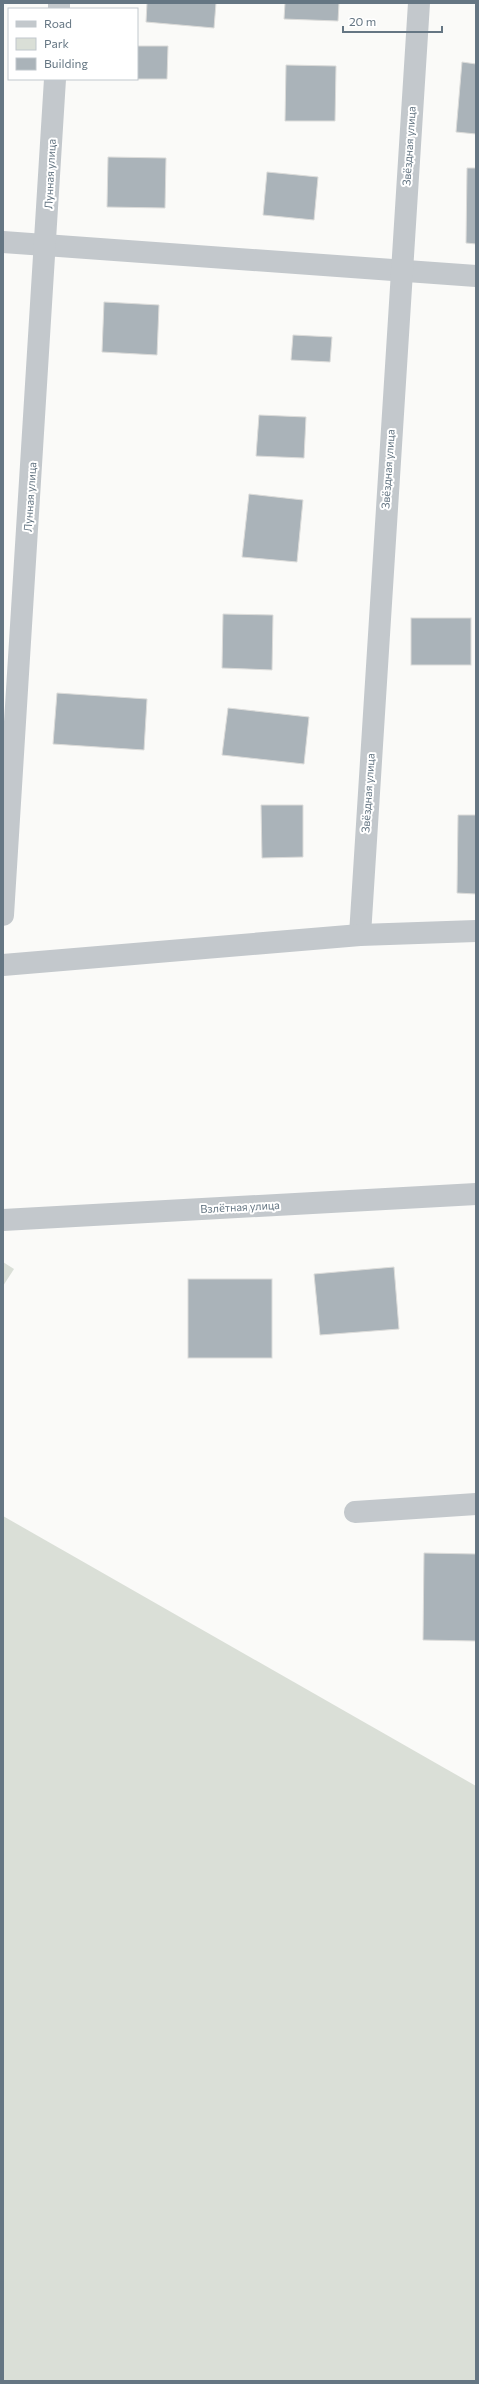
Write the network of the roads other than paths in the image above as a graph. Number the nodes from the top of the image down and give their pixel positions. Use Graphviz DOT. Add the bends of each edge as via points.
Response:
graph roads {
  1 [pos="419,3"];
  2 [pos="55,80"];
  3 [pos="3,242"];
  4 [pos="46,246"];
  5 [pos="401,271"];
  6 [pos="476,276"];
  7 [pos="3,915"];
  8 [pos="476,931"];
  9 [pos="360,935"];
  10 [pos="3,966"];
  11 [pos="476,1194"];
  12 [pos="3,1220"];
  13 [pos="476,1504"];
  14 [pos="355,1512"];
  1 -- 5 [label="street, Звёздная улица"];
  2 -- 4 [label="street, Лунная улица"];
  3 -- 4 [label="street"];
  4 -- 5 [label="street"];
  4 -- 7 [label="street, Лунная улица"];
  5 -- 6 [label="street"];
  5 -- 9 [label="street, Звёздная улица"];
  8 -- 9 [label="street"];
  9 -- 10 [label="street"];
  11 -- 12 [label="street, Взлётная улица"];
  13 -- 14 [label="street"];
}
